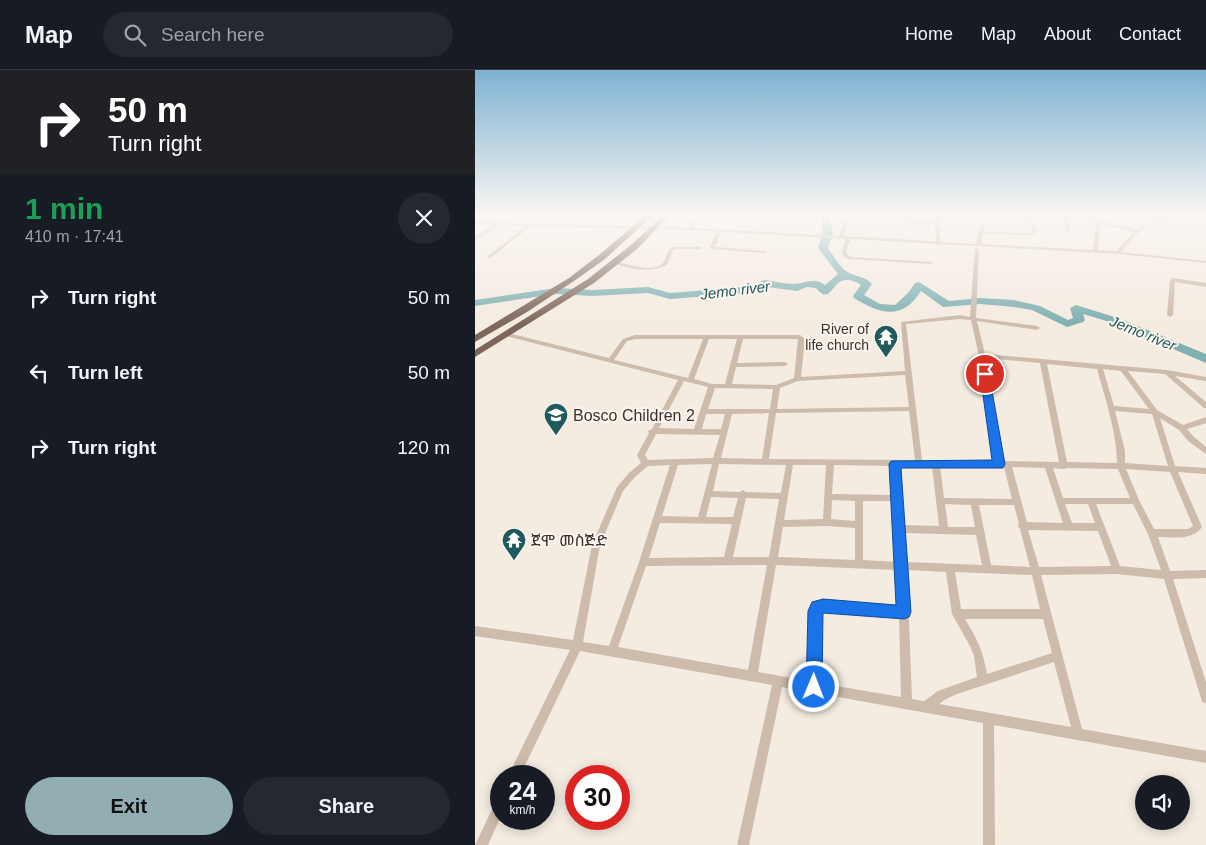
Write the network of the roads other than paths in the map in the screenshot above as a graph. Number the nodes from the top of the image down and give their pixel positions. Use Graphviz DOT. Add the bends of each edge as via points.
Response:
graph roads {
  1 [pos="496,252"];
  2 [pos="607,252"];
  3 [pos="626,252"];
  4 [pos="670,252"];
  5 [pos="844,252"];
  6 [pos="977,252"];
  7 [pos="1065,252"];
  8 [pos="1099,252"];
  9 [pos="1119,253"];
  10 [pos="490,257"];
  11 [pos="615,262"];
  12 [pos="1206,262"];
  13 [pos="931,263"];
  14 [pos="1206,266"];
  15 [pos="1206,285"];
  16 [pos="1170,316"];
  17 [pos="973,318"];
  18 [pos="1037,328"];
  19 [pos="508,335"];
  20 [pos="707,337"];
  21 [pos="475,338"];
  22 [pos="740,338"];
  23 [pos="475,354"];
  24 [pos="982,356"];
  25 [pos="611,360"];
  26 [pos="1043,361"];
  27 [pos="785,364"];
  28 [pos="733,365"];
  29 [pos="1099,366"];
  30 [pos="1123,369"];
  31 [pos="1167,372"];
  32 [pos="907,373"];
  33 [pos="686,379"];
  34 [pos="797,379"];
  35 [pos="1205,380"];
  36 [pos="713,386"];
  37 [pos="728,386"];
  38 [pos="777,387"];
  39 [pos="1206,406"];
  40 [pos="1111,408"];
  41 [pos="913,409"];
  42 [pos="773,411"];
  43 [pos="703,412"];
  44 [pos="729,412"];
  45 [pos="1155,412"];
  46 [pos="1206,420"];
  47 [pos="1182,428"];
  48 [pos="653,431"];
  49 [pos="697,432"];
  50 [pos="724,432"];
  51 [pos="1206,451"];
  52 [pos="718,461"];
  53 [pos="765,461"];
  54 [pos="790,462"];
  55 [pos="646,463"];
  56 [pos="675,463"];
  57 [pos="830,463"];
  58 [pos="895,464"];
  59 [pos="919,464"];
  60 [pos="1003,464"];
  61 [pos="936,465"];
  62 [pos="1048,466"];
  63 [pos="1064,466"];
  64 [pos="1121,466"];
  65 [pos="1172,468"];
  66 [pos="1206,471"];
  67 [pos="743,493"];
  68 [pos="709,494"];
  69 [pos="785,496"];
  70 [pos="828,497"];
  71 [pos="859,497"];
  72 [pos="897,498"];
  73 [pos="1060,501"];
  74 [pos="1091,501"];
  75 [pos="1135,501"];
  76 [pos="940,502"];
  77 [pos="974,502"];
  78 [pos="1017,502"];
  79 [pos="656,519"];
  80 [pos="701,520"];
  81 [pos="736,521"];
  82 [pos="827,522"];
  83 [pos="780,524"];
  84 [pos="859,525"];
  85 [pos="1022,526"];
  86 [pos="1069,527"];
  87 [pos="1101,527"];
  88 [pos="899,529"];
  89 [pos="944,530"];
  90 [pos="980,531"];
  91 [pos="1152,533"];
  92 [pos="728,560"];
  93 [pos="773,561"];
  94 [pos="643,562"];
  95 [pos="859,564"];
  96 [pos="902,566"];
  97 [pos="950,568"];
  98 [pos="987,569"];
  99 [pos="1117,570"];
  100 [pos="1034,571"];
  101 [pos="1206,574"];
  102 [pos="1167,575"];
  103 [pos="904,612"];
  104 [pos="957,614"];
  105 [pos="1046,614"];
  106 [pos="475,631"];
  107 [pos="577,647"];
  108 [pos="612,651"];
  109 [pos="1057,656"];
  110 [pos="752,676"];
  111 [pos="778,681"];
  112 [pos="983,681"];
  113 [pos="814,687"];
  114 [pos="1206,698"];
  115 [pos="907,704"];
  116 [pos="925,707"];
  117 [pos="987,718"];
  118 [pos="1078,734"];
  119 [pos="1206,757"];
  120 [pos="519,765"];
  121 [pos="490,826"];
  122 [pos="481,845"];
  123 [pos="743,845"];
  124 [pos="989,845"];
  1 -- 10 [label="street"];
  2 -- 21 [label="main road" via="535,303"];
  3 -- 11 [label="main road"];
  4 -- 11 [label="street" via="665,264 655,268 644,269"];
  5 -- 13 [label="street" via="850,258"];
  6 -- 17 [label="street"];
  7 -- 14 [label="street"];
  8 -- 9 [label="street"];
  9 -- 12 [label="street"];
  11 -- 19 [label="main road"];
  15 -- 16 [label="street" via="1173,280"];
  17 -- 18 [label="street"];
  17 -- 24 [label="street"];
  17 -- 32 [label="street" via="903,323"];
  19 -- 23 [label="main road"];
  19 -- 25 [label="street"];
  20 -- 22 [label="street"];
  20 -- 25 [label="street" via="630,338"];
  20 -- 33 [label="street"];
  22 -- 28 [label="street"];
  22 -- 34 [label="street" via="800,337"];
  24 -- 26 [label="street"];
  24 -- 60 [label="street"];
  25 -- 33 [label="street"];
  26 -- 29 [label="street"];
  26 -- 63 [label="street"];
  27 -- 28 [label="street"];
  28 -- 37 [label="street"];
  29 -- 30 [label="street"];
  29 -- 40 [label="street"];
  30 -- 31 [label="street"];
  30 -- 45 [label="street"];
  31 -- 35 [label="street"];
  31 -- 39 [label="street"];
  32 -- 34 [label="street"];
  32 -- 41 [label="street"];
  33 -- 36 [label="street"];
  33 -- 48 [label="street"];
  34 -- 38 [label="street"];
  36 -- 37 [label="street"];
  36 -- 43 [label="street"];
  37 -- 38 [label="street"];
  38 -- 42 [label="street"];
  40 -- 45 [label="street"];
  40 -- 64 [label="street" via="1121,451"];
  41 -- 42 [label="street"];
  41 -- 59 [label="street"];
  42 -- 44 [label="street"];
  42 -- 53 [label="street"];
  43 -- 44 [label="street"];
  43 -- 49 [label="street"];
  44 -- 50 [label="street"];
  45 -- 47 [label="street"];
  45 -- 65 [label="street"];
  46 -- 47 [label="street"];
  47 -- 51 [label="street"];
  48 -- 49 [label="street"];
  48 -- 55 [label="street" via="641,455"];
  49 -- 50 [label="street"];
  50 -- 52 [label="street"];
  52 -- 53 [label="street"];
  52 -- 56 [label="street"];
  52 -- 68 [label="street"];
  53 -- 54 [label="street"];
  54 -- 57 [label="street"];
  54 -- 69 [label="street"];
  55 -- 56 [label="street"];
  55 -- 107 [label="street" via="620,489 596,545"];
  56 -- 79 [label="street"];
  57 -- 58 [label="street"];
  57 -- 70 [label="street"];
  58 -- 59 [label="street"];
  58 -- 72 [label="street"];
  59 -- 61 [label="street"];
  60 -- 61 [label="street"];
  60 -- 62 [label="street"];
  60 -- 78 [label="street"];
  61 -- 76 [label="street"];
  62 -- 63 [label="street"];
  62 -- 73 [label="street"];
  63 -- 64 [label="street"];
  64 -- 65 [label="street"];
  64 -- 75 [label="street"];
  65 -- 66 [label="street"];
  65 -- 91 [label="street" via="1198,527 1189,533"];
  67 -- 68 [label="street"];
  67 -- 69 [label="street"];
  67 -- 81 [label="street"];
  68 -- 80 [label="street"];
  69 -- 83 [label="street"];
  70 -- 71 [label="street"];
  70 -- 82 [label="street"];
  71 -- 72 [label="street"];
  71 -- 84 [label="street"];
  72 -- 88 [label="street"];
  73 -- 74 [label="street"];
  73 -- 86 [label="street"];
  74 -- 75 [label="street"];
  74 -- 87 [label="street"];
  75 -- 91 [label="street"];
  76 -- 77 [label="street"];
  76 -- 89 [label="street"];
  77 -- 78 [label="street"];
  77 -- 90 [label="street"];
  78 -- 85 [label="street"];
  79 -- 80 [label="street"];
  79 -- 94 [label="street"];
  80 -- 81 [label="street"];
  81 -- 92 [label="street"];
  82 -- 83 [label="street"];
  82 -- 84 [label="street"];
  83 -- 93 [label="street"];
  84 -- 95 [label="street"];
  85 -- 86 [label="street"];
  85 -- 100 [label="street"];
  86 -- 87 [label="street"];
  87 -- 99 [label="street"];
  88 -- 89 [label="street"];
  88 -- 96 [label="street"];
  89 -- 90 [label="street"];
  90 -- 98 [label="street"];
  91 -- 102 [label="street"];
  92 -- 93 [label="street"];
  92 -- 94 [label="street"];
  93 -- 95 [label="street"];
  93 -- 110 [label="street"];
  94 -- 108 [label="street"];
  95 -- 96 [label="street"];
  96 -- 97 [label="street"];
  96 -- 103 [label="street"];
  97 -- 98 [label="street"];
  97 -- 104 [label="street"];
  98 -- 100 [label="street"];
  99 -- 100 [label="street"];
  99 -- 102 [label="street"];
  100 -- 105 [label="street"];
  101 -- 102 [label="street"];
  102 -- 114 [label="street"];
  103 -- 113 [label="street" via="817,607"];
  103 -- 115 [label="street"];
  104 -- 105 [label="street"];
  104 -- 112 [label="street" via="974,643"];
  105 -- 109 [label="street"];
  106 -- 107 [label="street"];
  107 -- 108 [label="street"];
  107 -- 120 [label="street"];
  108 -- 110 [label="street"];
  109 -- 112 [label="street"];
  109 -- 118 [label="street"];
  110 -- 111 [label="street"];
  111 -- 113 [label="street"];
  111 -- 123 [label="street"];
  112 -- 116 [label="street" via="956,688"];
  113 -- 115 [label="street"];
  115 -- 116 [label="street"];
  116 -- 117 [label="street"];
  117 -- 118 [label="street"];
  117 -- 124 [label="street"];
  118 -- 119 [label="street"];
  121 -- 122 [label="street"];
}
